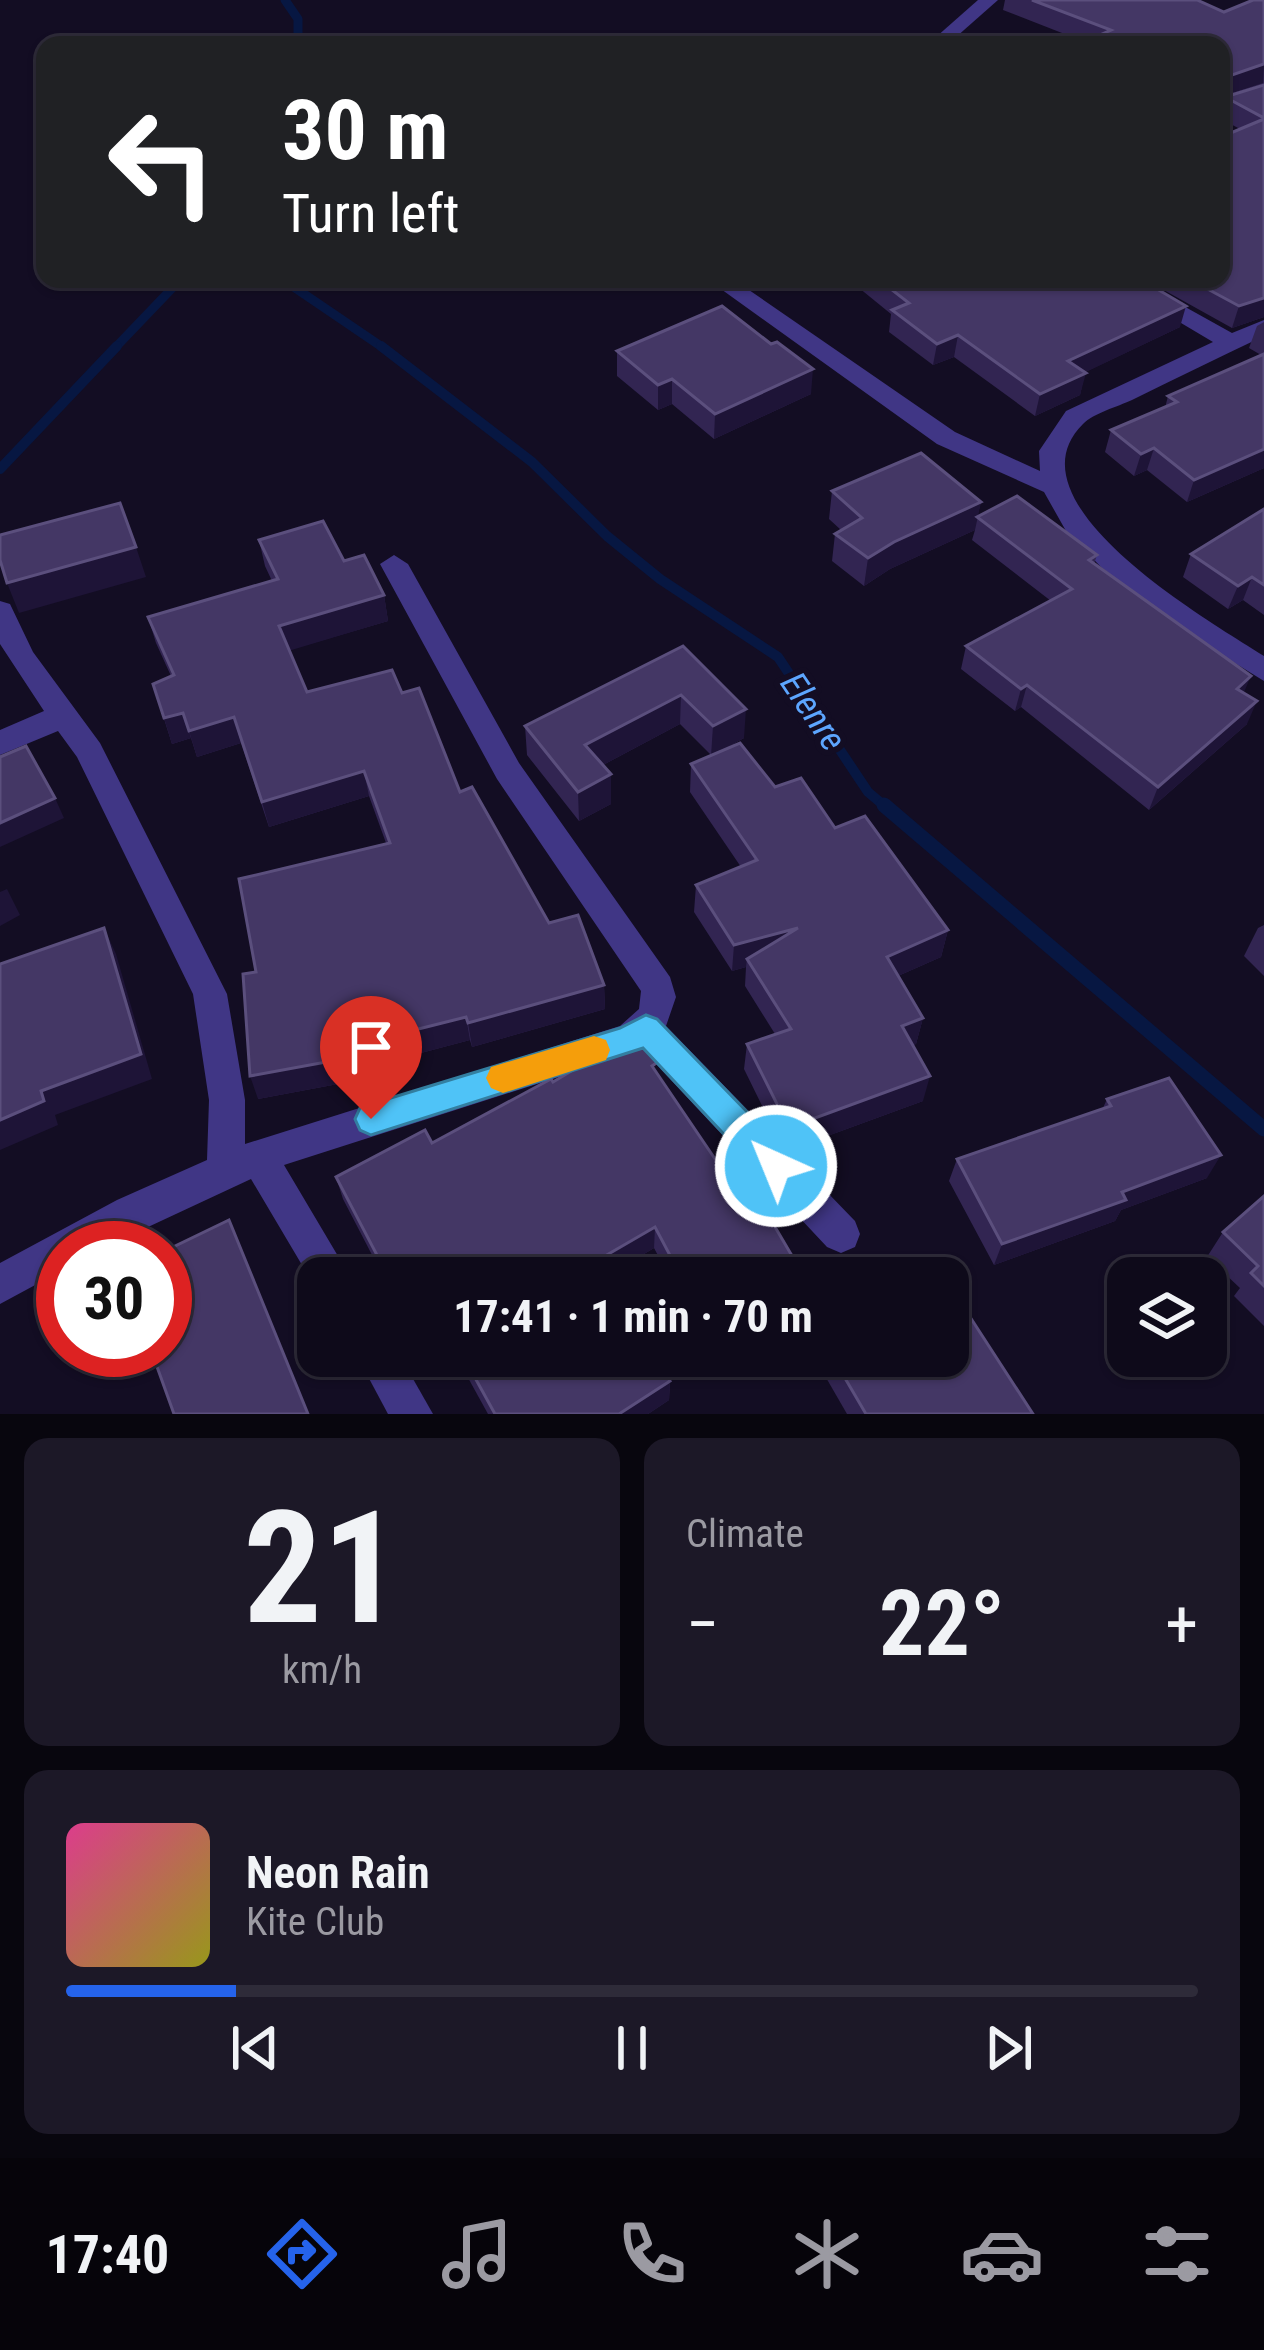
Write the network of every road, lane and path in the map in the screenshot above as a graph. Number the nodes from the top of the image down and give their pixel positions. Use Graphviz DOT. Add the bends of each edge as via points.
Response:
graph roads {
  1 [pos="989,0"];
  2 [pos="947,36"];
  3 [pos="731,288"];
  4 [pos="1134,288"];
  5 [pos="1264,327"];
  6 [pos="1232,343"];
  7 [pos="1050,484"];
  8 [pos="394,564"];
  9 [pos="0,611"];
  10 [pos="1264,670"];
  11 [pos="65,715"];
  12 [pos="0,743"];
  13 [pos="646,1029"];
  14 [pos="242,1163"];
  15 [pos="111,1221"];
  16 [pos="841,1234"];
  17 [pos="315,1257"];
  18 [pos="36,1264"];
  19 [pos="0,1285"];
  20 [pos="390,1377"];
  21 [pos="412,1414"];
  1 -- 2 [label="street"];
  3 -- 7 [label="street" via="946,438"];
  4 -- 6 [label="street"];
  5 -- 6 [label="street"];
  6 -- 7 [label="street" via="1075,418 1053,447"];
  7 -- 10 [label="street" via="1077,529 1146,591"];
  8 -- 13 [label="street" via="508,771 658,988 660,1006"];
  9 -- 11 [label="street" via="20,656"];
  11 -- 12 [label="street"];
  11 -- 14 [label="street" via="210,994"];
  13 -- 14 [label="street"];
  13 -- 16 [label="street"];
  14 -- 15 [label="street"];
  14 -- 17 [label="street"];
  18 -- 19 [label="street"];
  20 -- 21 [label="street"];
}
